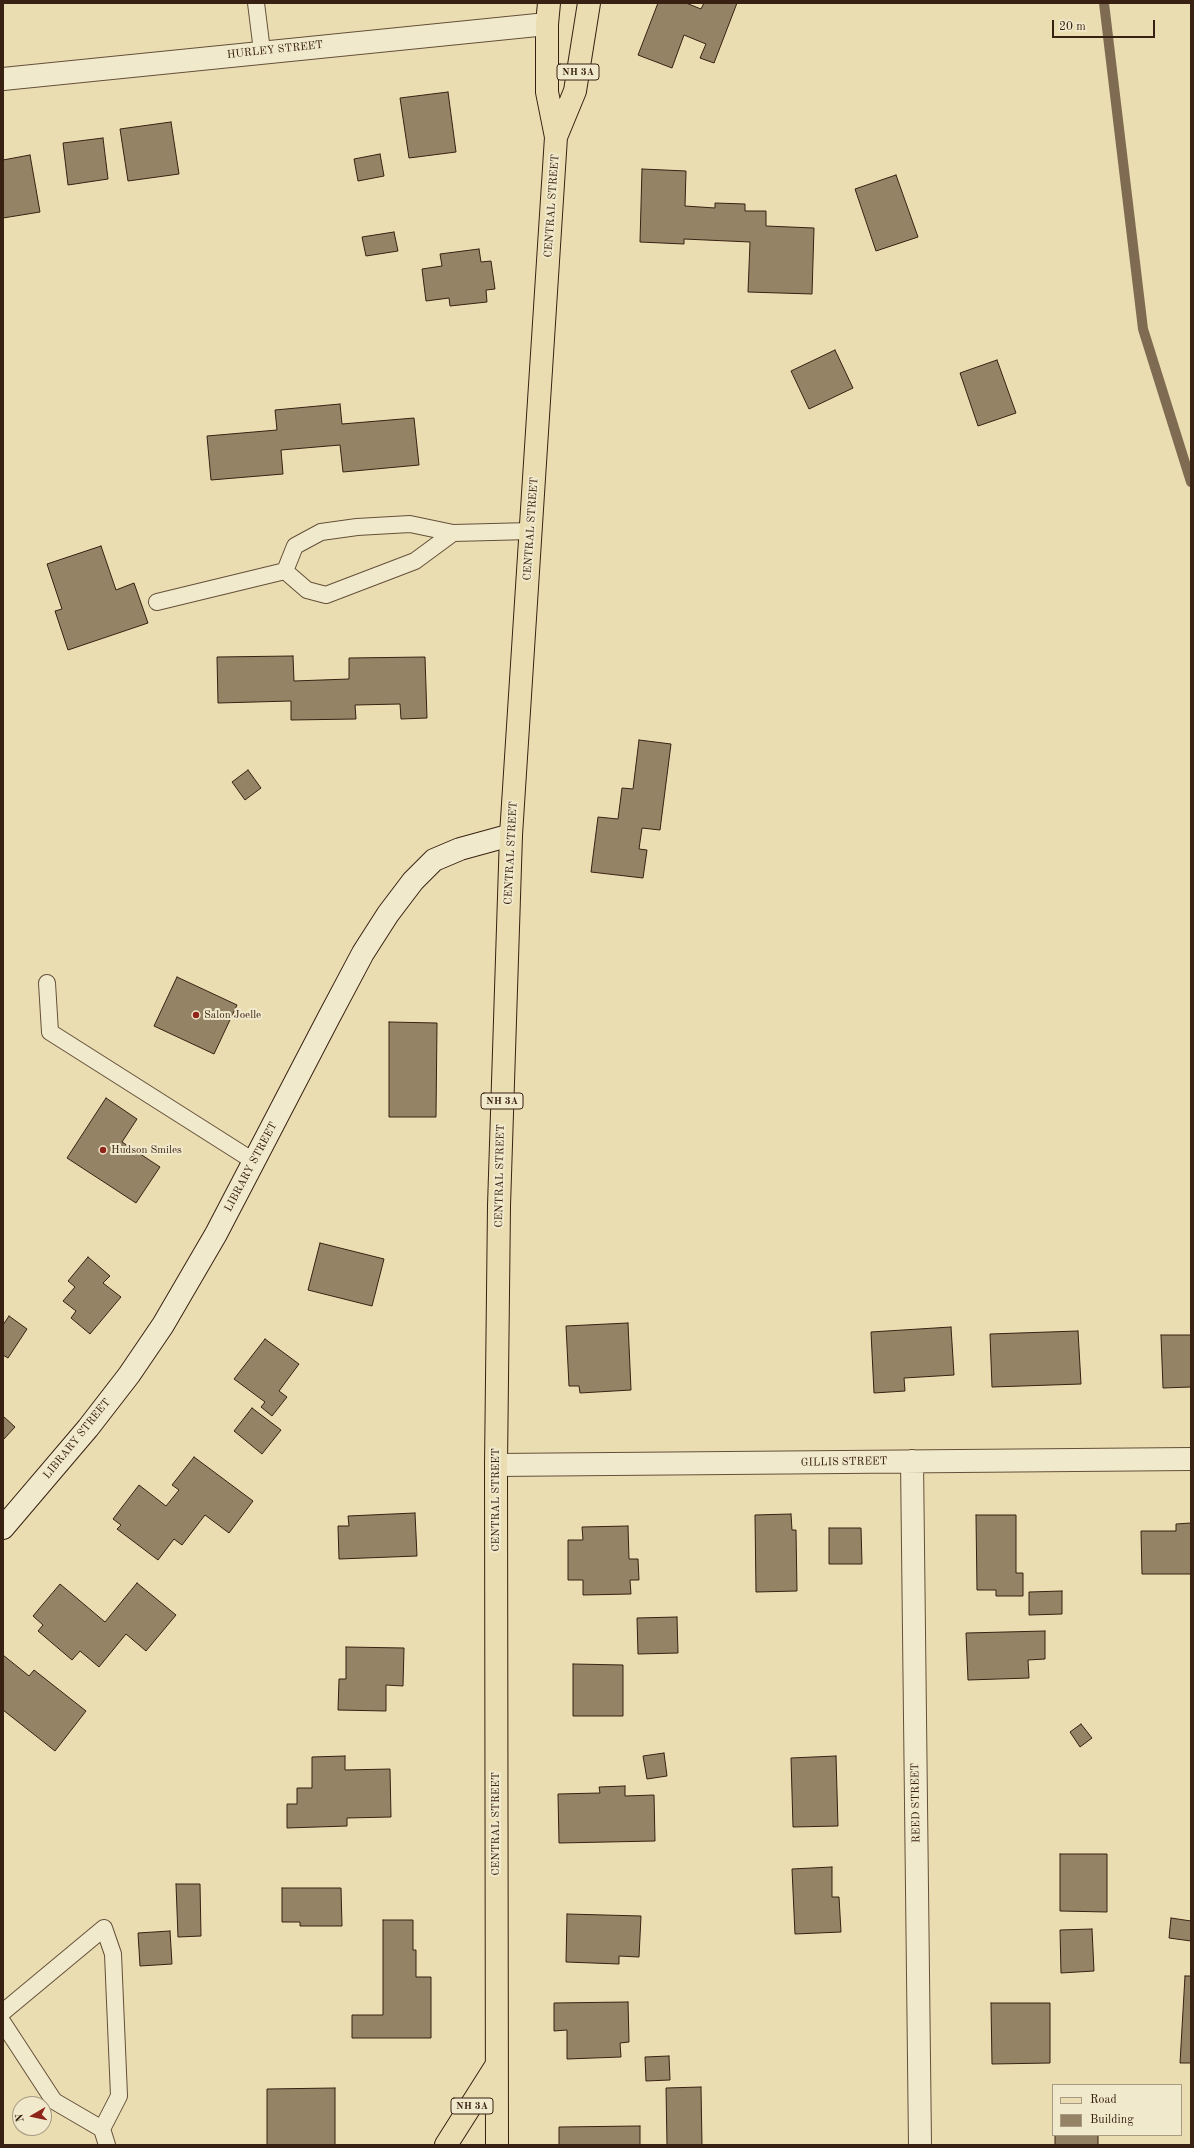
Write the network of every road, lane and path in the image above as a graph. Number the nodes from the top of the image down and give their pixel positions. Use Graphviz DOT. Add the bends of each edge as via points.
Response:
graph roads {
  1 [pos="256,3"];
  2 [pos="589,3"];
  3 [pos="548,13"];
  4 [pos="262,51"];
  5 [pos="3,78"];
  6 [pos="556,137"];
  7 [pos="531,530"];
  8 [pos="453,533"];
  9 [pos="286,571"];
  10 [pos="157,602"];
  11 [pos="511,835"];
  12 [pos="47,984"];
  13 [pos="255,1162"];
  14 [pos="1191,1459"];
  15 [pos="912,1462"];
  16 [pos="496,1466"];
  17 [pos="3,1528"];
  18 [pos="3,2012"];
  19 [pos="3,2023"];
  20 [pos="496,2066"];
  21 [pos="102,2129"];
  22 [pos="107,2145"];
  23 [pos="446,2145"];
  24 [pos="497,2145"];
  25 [pos="920,2145"];
  1 -- 4 [label="lane"];
  2 -- 6 [label="main road, CENTRAL STREET / NH 3A" via="575,91"];
  3 -- 4 [label="street, HURLEY STREET"];
  3 -- 6 [label="main road, CENTRAL STREET / NH 3A" via="547,92"];
  4 -- 5 [label="street, HURLEY STREET"];
  6 -- 7 [label="main road, CENTRAL STREET / NH 3A"];
  7 -- 8 [label="lane"];
  7 -- 11 [label="main road, CENTRAL STREET / NH 3A"];
  8 -- 9 [label="lane" via="410,524 321,532 296,546"];
  8 -- 9 [label="lane" via="416,561 326,595 307,590"];
  9 -- 10 [label="lane"];
  11 -- 13 [label="street, LIBRARY STREET" via="460,849 434,860 413,881 363,953"];
  11 -- 16 [label="main road, CENTRAL STREET / NH 3A" via="499,1206"];
  12 -- 13 [label="lane" via="50,1032"];
  13 -- 17 [label="street, LIBRARY STREET" via="163,1325 129,1375 88,1428"];
  14 -- 15 [label="street, GILLIS STREET"];
  15 -- 16 [label="street, GILLIS STREET"];
  15 -- 25 [label="street, REED STREET"];
  16 -- 20 [label="main road, CENTRAL STREET / NH 3A"];
  18 -- 21 [label="lane" via="104,1928 113,1954 119,2096"];
  19 -- 21 [label="lane" via="54,2101"];
  20 -- 23 [label="main road, NH 3A"];
  20 -- 24 [label="main road, CENTRAL STREET / NH 3A"];
  21 -- 22 [label="lane"];
}
